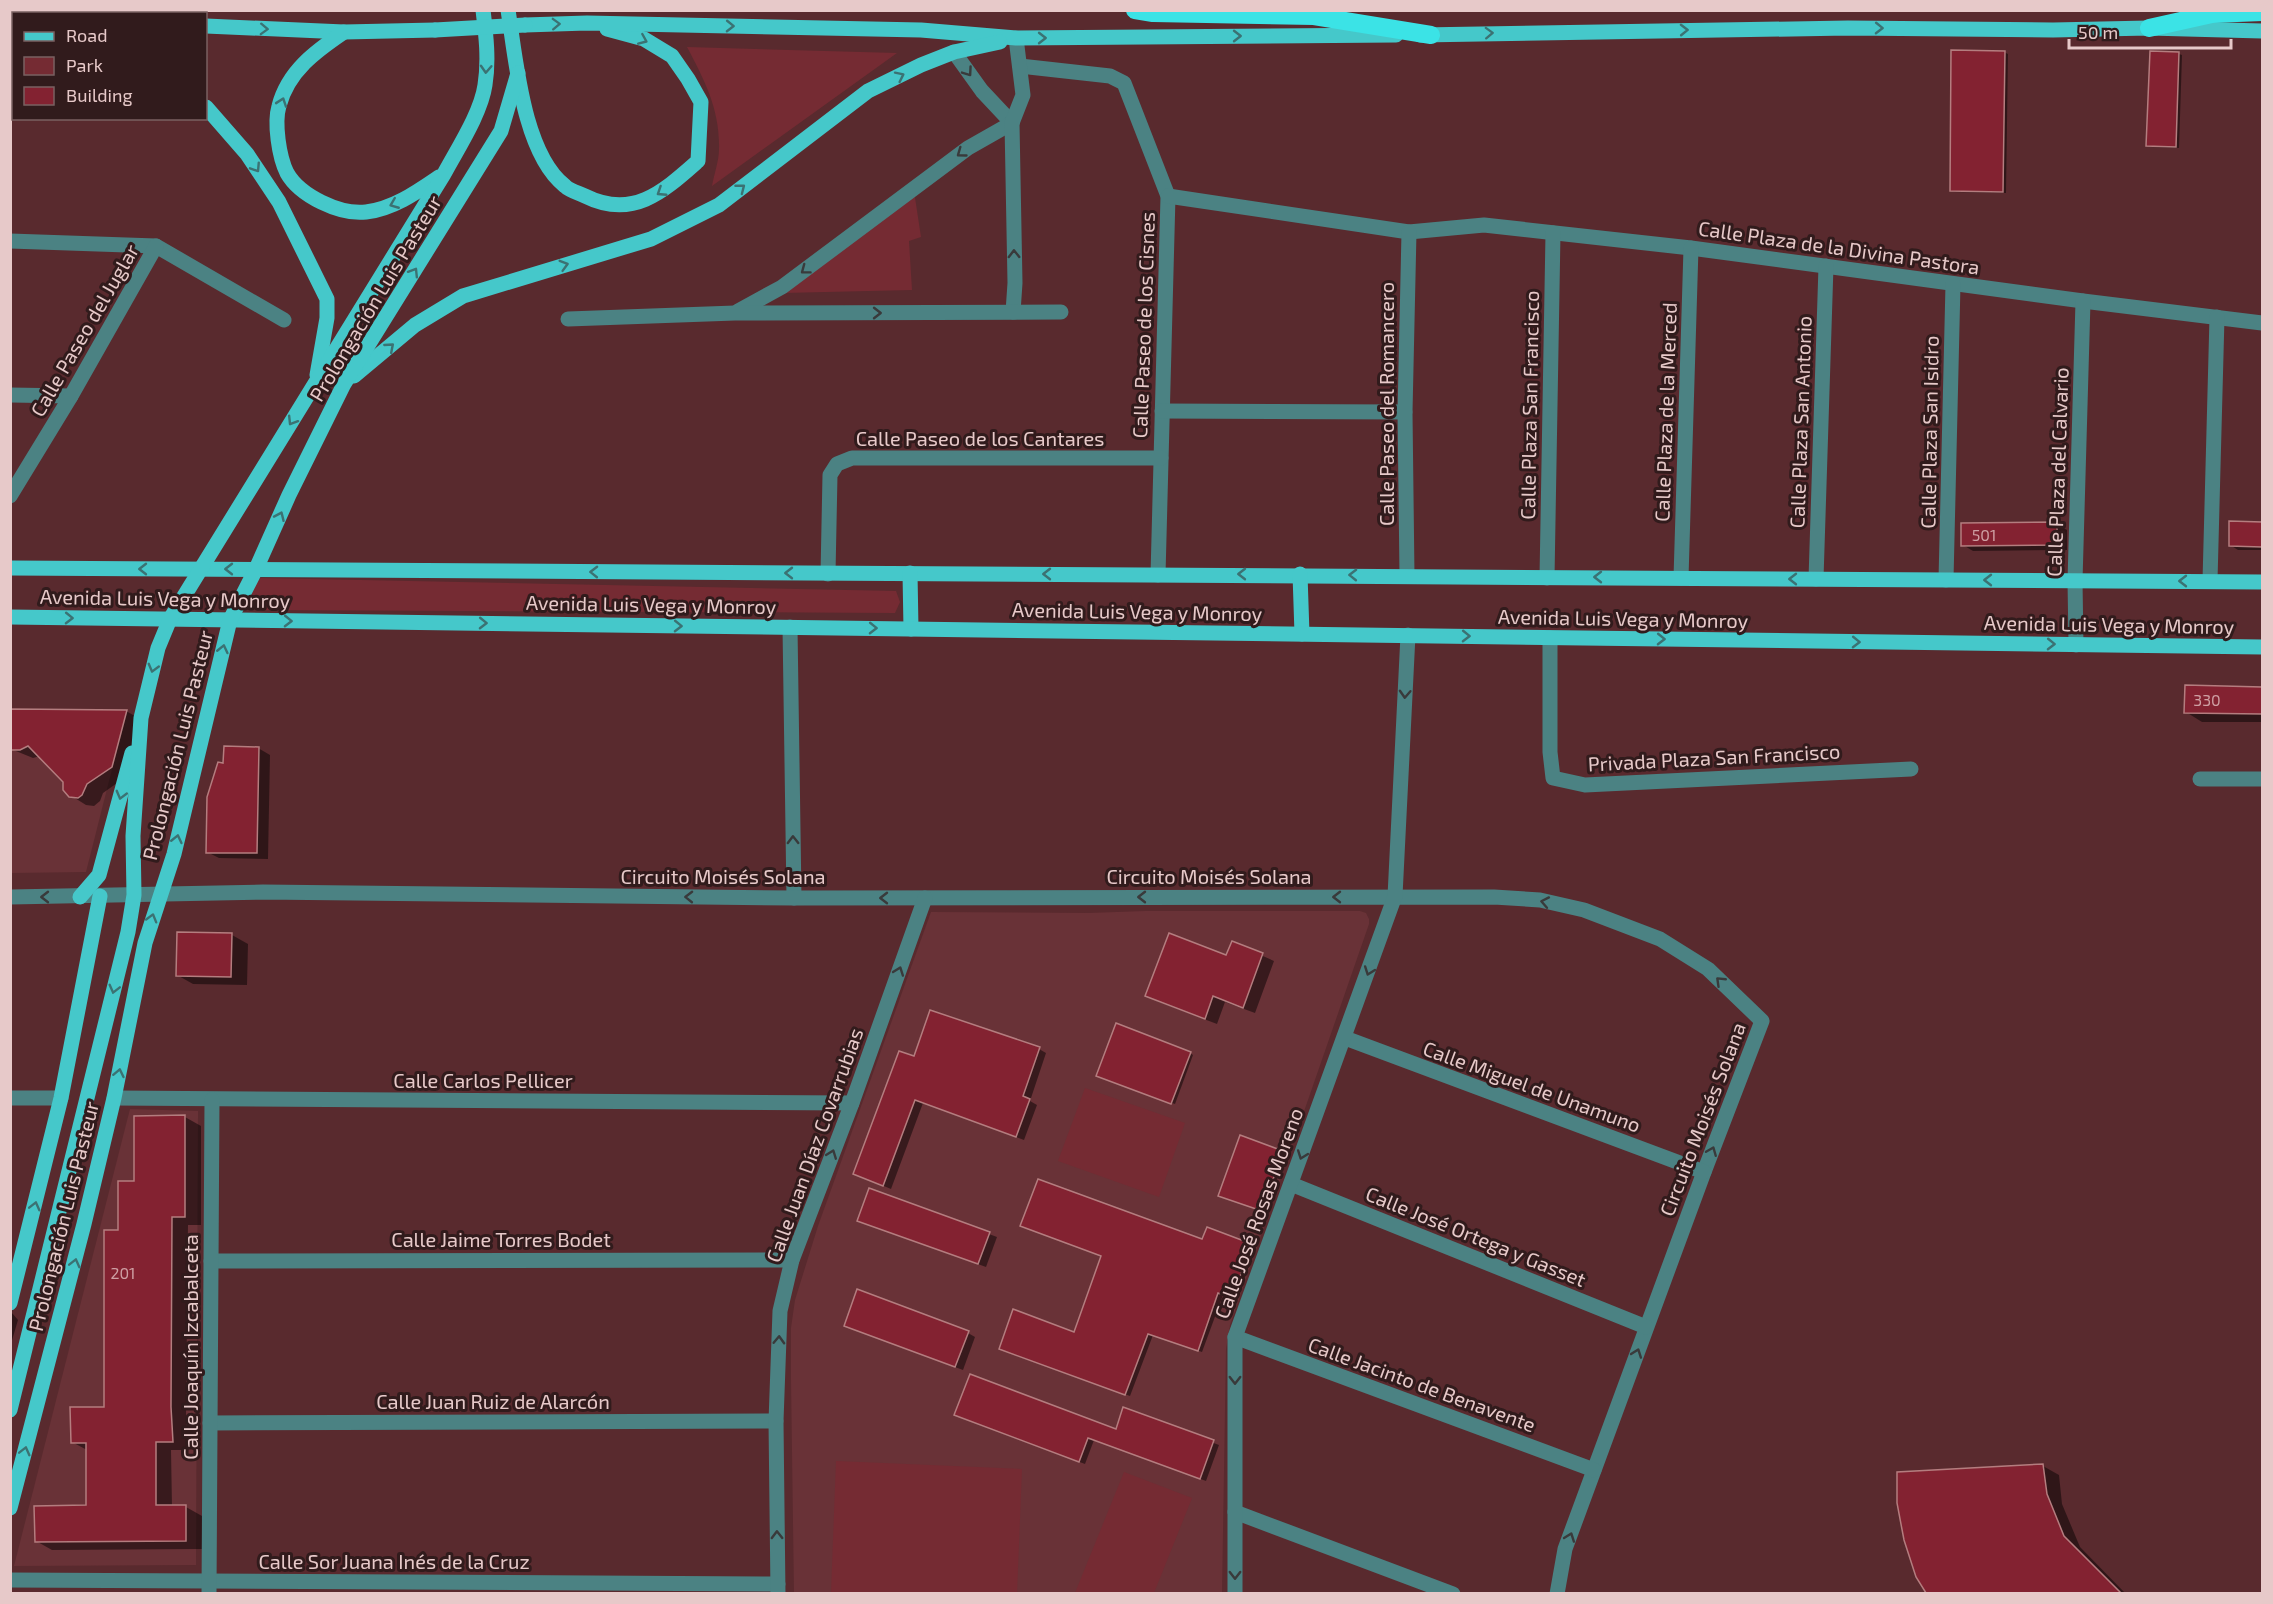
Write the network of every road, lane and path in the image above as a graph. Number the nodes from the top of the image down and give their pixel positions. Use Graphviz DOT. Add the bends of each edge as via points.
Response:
graph roads {
  1 [pos="483,10"];
  2 [pos="508,10"];
  3 [pos="1135,10"];
  4 [pos="2262,12"];
  5 [pos="587,23"];
  6 [pos="207,27"];
  7 [pos="2149,28"];
  8 [pos="344,32"];
  9 [pos="2262,32"];
  10 [pos="1431,35"];
  11 [pos="1016,38"];
  12 [pos="954,52"];
  13 [pos="1020,66"];
  14 [pos="518,73"];
  15 [pos="207,108"];
  16 [pos="1012,123"];
  17 [pos="444,174"];
  18 [pos="1168,196"];
  19 [pos="1408,232"];
  20 [pos="1553,233"];
  21 [pos="10,241"];
  22 [pos="156,246"];
  23 [pos="1691,248"];
  24 [pos="1826,266"];
  25 [pos="1953,284"];
  26 [pos="2083,302"];
  27 [pos="1013,312"];
  28 [pos="1061,312"];
  29 [pos="735,313"];
  30 [pos="2217,318"];
  31 [pos="568,319"];
  32 [pos="284,320"];
  33 [pos="2262,323"];
  34 [pos="315,384"];
  35 [pos="344,384"];
  36 [pos="10,395"];
  37 [pos="71,396"];
  38 [pos="1162,411"];
  39 [pos="1405,412"];
  40 [pos="1161,458"];
  41 [pos="10,496"];
  42 [pos="10,568"];
  43 [pos="201,569"];
  44 [pos="256,569"];
  45 [pos="910,573"];
  46 [pos="828,574"];
  47 [pos="1300,574"];
  48 [pos="1158,575"];
  49 [pos="1407,576"];
  50 [pos="1547,578"];
  51 [pos="1681,578"];
  52 [pos="1816,579"];
  53 [pos="1946,580"];
  54 [pos="2075,581"];
  55 [pos="2210,581"];
  56 [pos="2262,582"];
  57 [pos="10,617"];
  58 [pos="170,619"];
  59 [pos="230,620"];
  60 [pos="790,627"];
  61 [pos="911,629"];
  62 [pos="1302,634"];
  63 [pos="1408,636"];
  64 [pos="1550,638"];
  65 [pos="2076,645"];
  66 [pos="2262,647"];
  67 [pos="141,718"];
  68 [pos="1911,769"];
  69 [pos="2200,779"];
  70 [pos="2262,779"];
  71 [pos="134,895"];
  72 [pos="160,895"];
  73 [pos="100,896"];
  74 [pos="1395,896"];
  75 [pos="10,897"];
  76 [pos="80,897"];
  77 [pos="794,898"];
  78 [pos="925,898"];
  79 [pos="1345,1038"];
  80 [pos="10,1098"];
  81 [pos="61,1098"];
  82 [pos="114,1098"];
  83 [pos="212,1100"];
  84 [pos="852,1103"];
  85 [pos="1704,1172"];
  86 [pos="1291,1184"];
  87 [pos="792,1260"];
  88 [pos="211,1261"];
  89 [pos="13,1288"];
  90 [pos="10,1303"];
  91 [pos="1646,1327"];
  92 [pos="1235,1337"];
  93 [pos="10,1410"];
  94 [pos="776,1421"];
  95 [pos="210,1423"];
  96 [pos="1594,1470"];
  97 [pos="10,1508"];
  98 [pos="1235,1512"];
  99 [pos="10,1580"];
  100 [pos="210,1587"];
  101 [pos="778,1589"];
  102 [pos="1442,1592"];
  103 [pos="1235,1593"];
  104 [pos="1557,1593"];
  1 -- 17 [label="main road, Prolongación Luis Pasteur, one-way" via="487,48 485,87 475,116"];
  2 -- 14 [label="main road, Prolongación Luis Pasteur"];
  3 -- 10 [label="highway" via="1314,16"];
  4 -- 7 [label="highway" via="2212,14"];
  8 -- 5 [label="main road, one-way, bridge"];
  5 -- 11 [label="main road, one-way" via="921,30"];
  5 -- 14 [label="main road, one-way" via="644,39 672,56 701,102 698,161 668,188 651,199 624,205 598,203 565,187 535,141"];
  6 -- 8 [label="main road, one-way"];
  7 -- 9 [label="main road"];
  10 -- 7 [label="main road, one-way"];
  17 -- 8 [label="main road, one-way" via="392,206 365,213 344,211 313,200 288,174 277,137 278,107 291,79 313,53"];
  11 -- 10 [label="main road, one-way"];
  11 -- 12 [label="main road"];
  11 -- 13 [label="street"];
  12 -- 16 [label="street, one-way" via="982,92"];
  35 -- 12 [label="main road, one-way" via="415,325 463,296 651,239 719,205 868,91"];
  13 -- 16 [label="street" via="1023,95"];
  13 -- 18 [label="street, Calle Paseo de los Cisnes" via="1110,76 1124,83"];
  35 -- 14 [label="main road, Prolongación Luis Pasteur, one-way" via="501,131"];
  15 -- 34 [label="main road, one-way" via="247,154 279,202 327,299"];
  27 -- 16 [label="street, one-way"];
  16 -- 29 [label="street, one-way" via="968,148 782,287"];
  17 -- 34 [label="main road, Prolongación Luis Pasteur"];
  18 -- 19 [label="street, Calle Plaza de la Divina Pastora"];
  18 -- 38 [label="street, Calle Paseo de los Cisnes"];
  19 -- 20 [label="street, Calle Plaza de la Divina Pastora" via="1484,225"];
  19 -- 39 [label="street, Calle Paseo del Romancero"];
  20 -- 23 [label="street, Calle Plaza de la Divina Pastora"];
  20 -- 50 [label="street, Calle Plaza San Francisco"];
  21 -- 22 [label="street"];
  22 -- 32 [label="street"];
  22 -- 37 [label="street, Calle Paseo del Juglar"];
  23 -- 24 [label="street, Calle Plaza de la Divina Pastora"];
  23 -- 51 [label="street, Calle Plaza de la Merced"];
  24 -- 25 [label="street, Calle Plaza de la Divina Pastora"];
  24 -- 52 [label="street, Calle Plaza San Antonio"];
  25 -- 26 [label="street, Calle Plaza de la Divina Pastora"];
  25 -- 53 [label="street, Calle Plaza San Isidro"];
  26 -- 30 [label="street, Calle Plaza de la Divina Pastora"];
  26 -- 54 [label="street, Calle Plaza del Calvario"];
  27 -- 28 [label="street"];
  29 -- 27 [label="street, one-way"];
  29 -- 31 [label="street"];
  30 -- 33 [label="street, Calle Plaza de la Divina Pastora"];
  30 -- 55 [label="street"];
  34 -- 43 [label="main road, Prolongación Luis Pasteur, one-way"];
  44 -- 35 [label="main road, Prolongación Luis Pasteur, one-way"];
  36 -- 37 [label="street"];
  37 -- 41 [label="street, Calle Paseo del Juglar"];
  38 -- 39 [label="street"];
  38 -- 40 [label="street, Calle Paseo de los Cisnes"];
  39 -- 49 [label="street, Calle Paseo del Romancero"];
  40 -- 46 [label="street, Calle Paseo de los Cantares" via="852,458 837,464 830,475"];
  40 -- 48 [label="street, Calle Paseo de los Cisnes"];
  43 -- 42 [label="main road, Avenida Luis Vega y Monroy, one-way"];
  44 -- 43 [label="main road, Avenida Luis Vega y Monroy, one-way"];
  43 -- 58 [label="main road, Prolongación Luis Pasteur"];
  46 -- 44 [label="main road, Avenida Luis Vega y Monroy, one-way"];
  44 -- 59 [label="main road, Prolongación Luis Pasteur"];
  45 -- 46 [label="main road, Avenida Luis Vega y Monroy"];
  48 -- 45 [label="main road, Avenida Luis Vega y Monroy, one-way"];
  45 -- 61 [label="main road"];
  47 -- 48 [label="main road, Avenida Luis Vega y Monroy, one-way"];
  49 -- 47 [label="main road, Avenida Luis Vega y Monroy, one-way"];
  47 -- 62 [label="main road"];
  49 -- 50 [label="main road, Avenida Luis Vega y Monroy"];
  51 -- 50 [label="main road, Avenida Luis Vega y Monroy, one-way"];
  52 -- 51 [label="main road, Avenida Luis Vega y Monroy, one-way"];
  52 -- 53 [label="main road, Avenida Luis Vega y Monroy"];
  54 -- 53 [label="main road, Avenida Luis Vega y Monroy, one-way"];
  55 -- 54 [label="main road, Avenida Luis Vega y Monroy, one-way"];
  54 -- 65 [label="street, Calle Plaza del Calvario"];
  55 -- 56 [label="main road, Avenida Luis Vega y Monroy"];
  57 -- 58 [label="main road, Avenida Luis Vega y Monroy, one-way"];
  58 -- 59 [label="main road, Avenida Luis Vega y Monroy"];
  58 -- 67 [label="main road, Prolongación Luis Pasteur, one-way" via="158,648"];
  59 -- 60 [label="main road, Avenida Luis Vega y Monroy, one-way"];
  72 -- 59 [label="main road, Prolongación Luis Pasteur, one-way" via="174,854"];
  60 -- 61 [label="main road, Avenida Luis Vega y Monroy, one-way"];
  77 -- 60 [label="street, one-way"];
  61 -- 62 [label="main road, Avenida Luis Vega y Monroy"];
  62 -- 63 [label="main road, Avenida Luis Vega y Monroy"];
  63 -- 64 [label="main road, Avenida Luis Vega y Monroy, one-way"];
  63 -- 74 [label="street, Calle José Rosas Moreno, one-way"];
  64 -- 65 [label="main road, Avenida Luis Vega y Monroy, one-way"];
  64 -- 68 [label="street, Privada Plaza San Francisco" via="1553,778 1585,785"];
  65 -- 66 [label="main road, Avenida Luis Vega y Monroy"];
  67 -- 71 [label="main road, Prolongación Luis Pasteur" via="133,836"];
  67 -- 76 [label="main road, one-way" via="99,875"];
  69 -- 70 [label="street"];
  71 -- 72 [label="street, Circuito Moisés Solana"];
  71 -- 73 [label="street, Circuito Moisés Solana"];
  71 -- 93 [label="main road, Prolongación Luis Pasteur, one-way"];
  77 -- 72 [label="street, Circuito Moisés Solana, one-way" via="263,892"];
  82 -- 72 [label="main road, Prolongación Luis Pasteur, one-way" via="145,943"];
  73 -- 76 [label="street, Circuito Moisés Solana"];
  73 -- 81 [label="main road, Prolongación Luis Pasteur"];
  74 -- 78 [label="street, Circuito Moisés Solana, one-way"];
  74 -- 79 [label="street, Calle José Rosas Moreno, one-way"];
  85 -- 74 [label="street, Circuito Moisés Solana, one-way" via="1762,1021 1708,969 1660,939 1584,910 1540,900"];
  76 -- 75 [label="street, Circuito Moisés Solana, one-way"];
  78 -- 77 [label="street, Circuito Moisés Solana, one-way"];
  84 -- 78 [label="street, Calle Juan Díaz Covarrubias, one-way"];
  79 -- 85 [label="street, Calle Miguel de Unamuno"];
  79 -- 86 [label="street, Calle José Rosas Moreno, one-way"];
  80 -- 81 [label="street"];
  89 -- 81 [label="main road, Prolongación Luis Pasteur, one-way"];
  82 -- 83 [label="street, Calle Carlos Pellicer"];
  97 -- 82 [label="main road, Prolongación Luis Pasteur, one-way"];
  83 -- 84 [label="street, Calle Carlos Pellicer"];
  83 -- 88 [label="street, Calle Joaquín Izcabalceta"];
  87 -- 84 [label="street, Calle Juan Díaz Covarrubias, one-way"];
  85 -- 91 [label="street, Circuito Moisés Solana"];
  86 -- 91 [label="street, Calle José Ortega y Gasset"];
  86 -- 92 [label="street, Calle José Rosas Moreno"];
  87 -- 88 [label="street, Calle Jaime Torres Bodet"];
  94 -- 87 [label="street, Calle Juan Díaz Covarrubias, one-way" via="780,1311"];
  88 -- 95 [label="street, Calle Joaquín Izcabalceta"];
  89 -- 90 [label="main road, Prolongación Luis Pasteur"];
  96 -- 91 [label="street, Circuito Moisés Solana, one-way"];
  92 -- 96 [label="street, Calle Jacinto de Benavente"];
  92 -- 98 [label="street, Calle José Rosas Moreno, one-way"];
  94 -- 95 [label="street, Calle Juan Ruiz de Alarcón"];
  101 -- 94 [label="street, Calle Juan Díaz Covarrubias, one-way"];
  95 -- 100 [label="street, Calle Joaquín Izcabalceta"];
  104 -- 96 [label="street, Circuito Moisés Solana, one-way" via="1565,1549"];
  98 -- 102 [label="street"];
  98 -- 103 [label="street, Calle José Rosas Moreno, one-way"];
  99 -- 100 [label="street, Calle Sor Juana Inés de la Cruz"];
  100 -- 101 [label="street, Calle Sor Juana Inés de la Cruz"];
}
